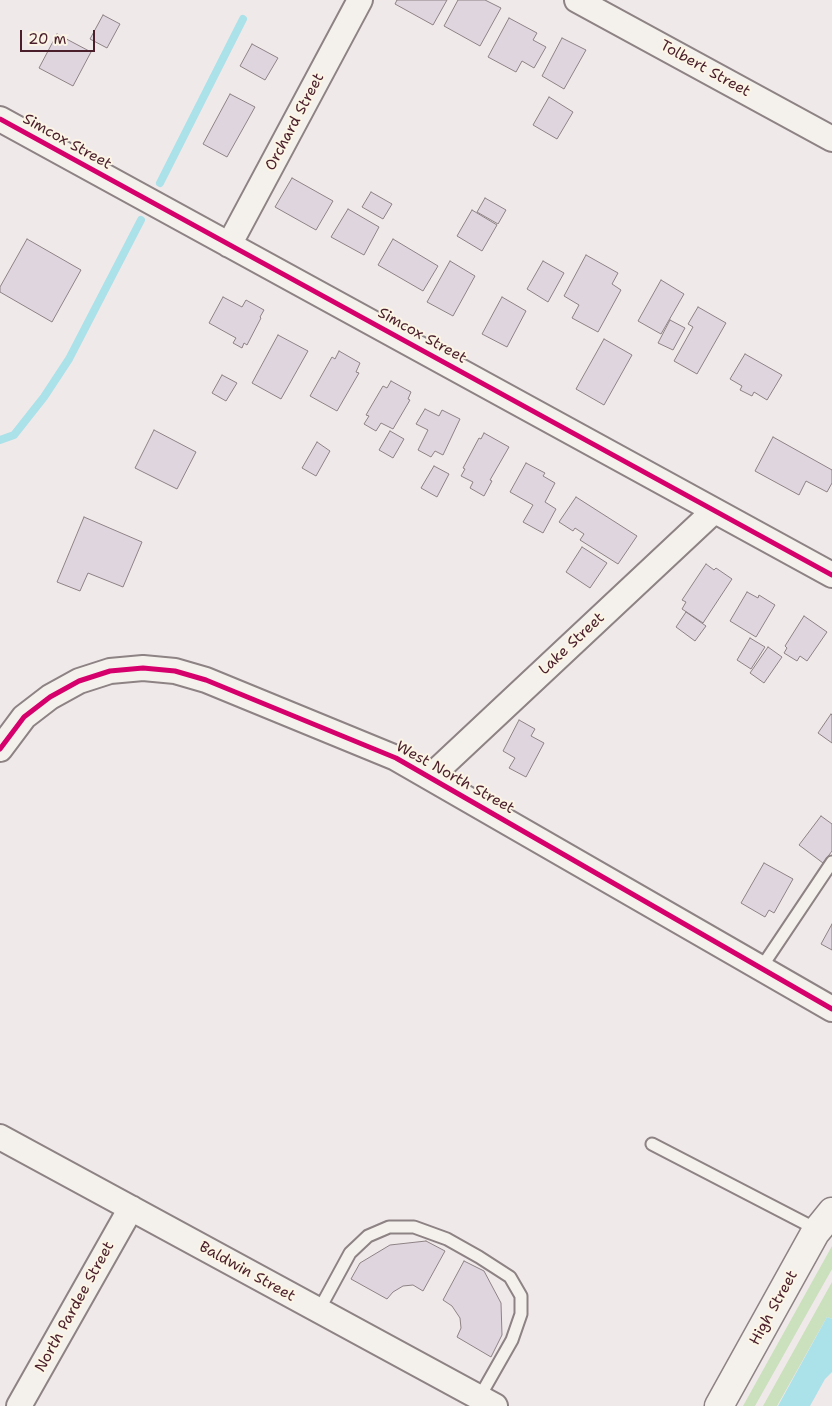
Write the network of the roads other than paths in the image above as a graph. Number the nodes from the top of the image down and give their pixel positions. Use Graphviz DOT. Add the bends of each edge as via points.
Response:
graph roads {
  1 [pos="360,0"];
  2 [pos="577,0"];
  3 [pos="0,119"];
  4 [pos="832,139"];
  5 [pos="229,244"];
  6 [pos="714,511"];
  7 [pos="832,575"];
  8 [pos="0,749"];
  9 [pos="430,777"];
  10 [pos="832,862"];
  11 [pos="761,968"];
  12 [pos="832,1009"];
  13 [pos="0,1137"];
  14 [pos="652,1144"];
  15 [pos="131,1208"];
  16 [pos="825,1221"];
  17 [pos="319,1310"];
  18 [pos="487,1402"];
  19 [pos="19,1406"];
  20 [pos="719,1406"];
  1 -- 5 [label="street, Orchard Street"];
  2 -- 4 [label="street, Tolbert Street"];
  3 -- 5 [label="street, Simcox Street"];
  5 -- 6 [label="street, Simcox Street"];
  6 -- 7 [label="street, Simcox Street"];
  6 -- 9 [label="street, Lake Street"];
  8 -- 9 [label="street, West North Street" via="24,718 50,697 79,681 110,672 142,668 175,671 206,680 396,758"];
  9 -- 11 [label="street, West North Street"];
  10 -- 11 [label="lane"];
  11 -- 12 [label="street, West North Street"];
  13 -- 15 [label="street, Baldwin Street"];
  14 -- 16 [label="lane"];
  15 -- 17 [label="street, Baldwin Street"];
  15 -- 19 [label="street, North Pardee Street"];
  16 -- 20 [label="main road, High Street"];
  17 -- 18 [label="street, Baldwin Street"];
  17 -- 18 [label="lane" via="350,1253 368,1236 389,1227 414,1227 446,1239 479,1257 510,1277 521,1296 520,1314 512,1340"];
}
